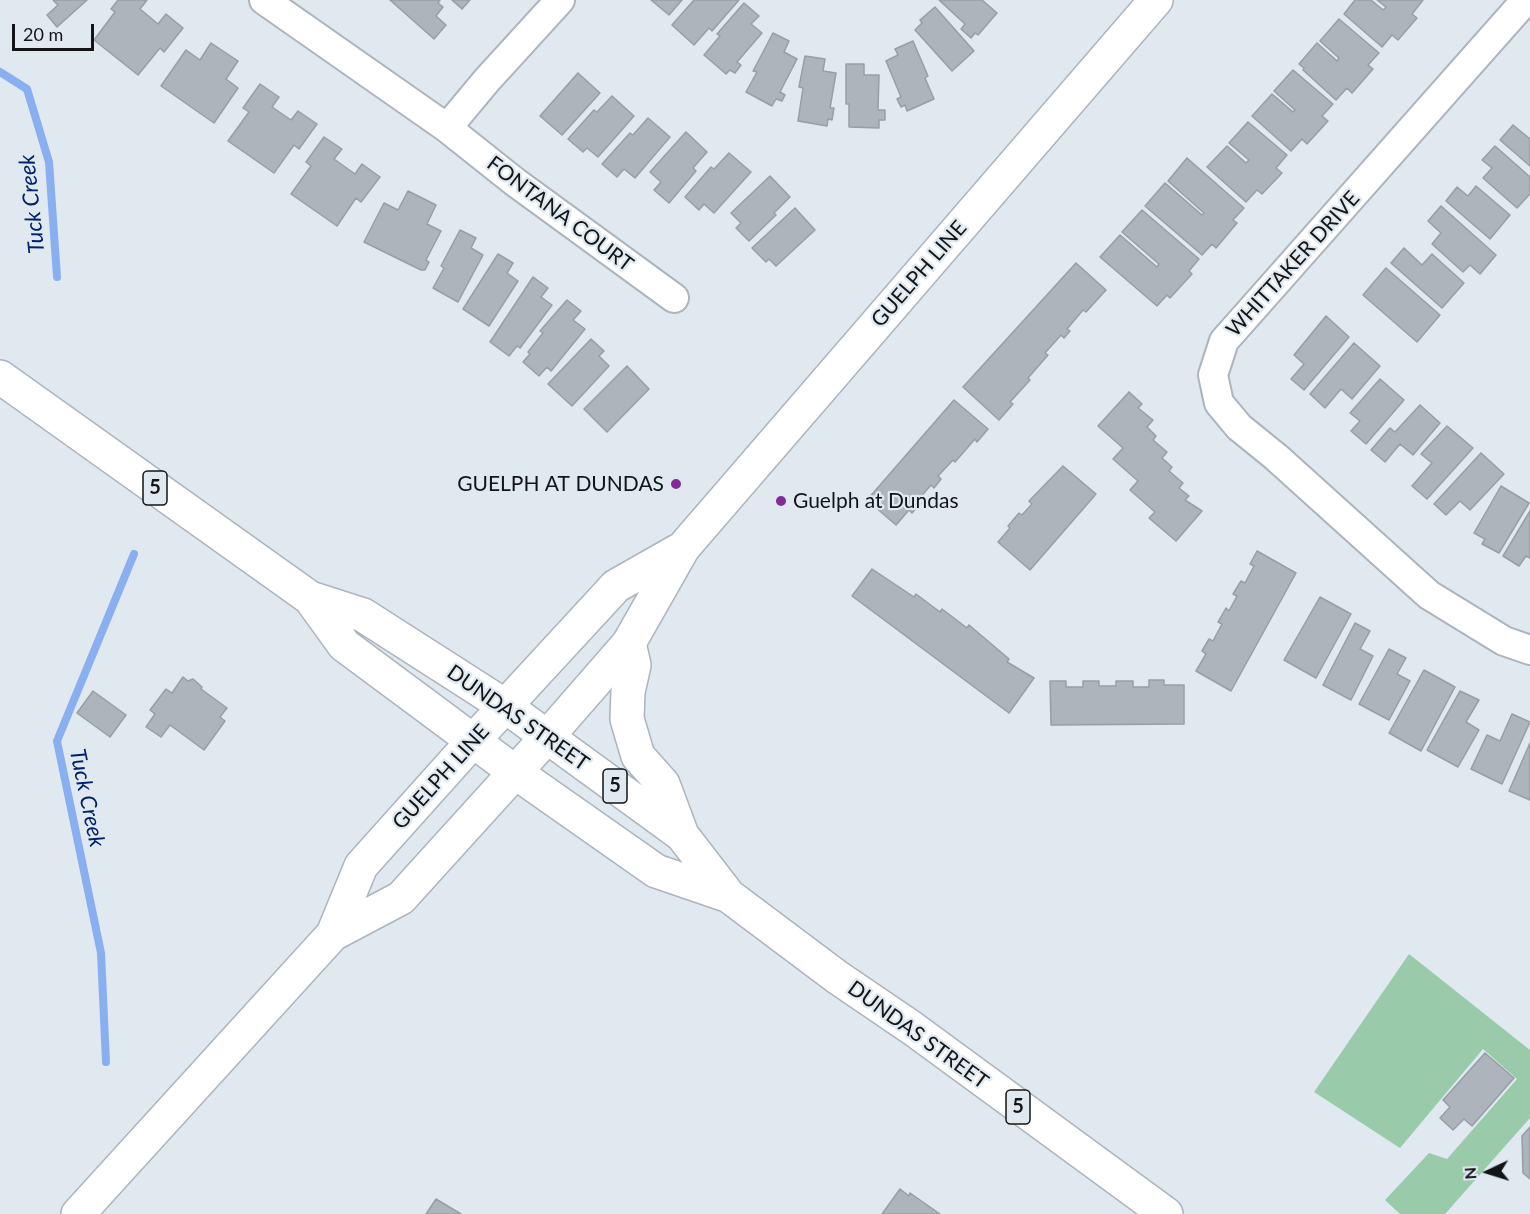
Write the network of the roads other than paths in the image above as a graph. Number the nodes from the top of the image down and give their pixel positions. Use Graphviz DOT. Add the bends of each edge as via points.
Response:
graph roads {
  1 [pos="264,0"];
  2 [pos="560,0"];
  3 [pos="1156,0"];
  4 [pos="1526,0"];
  5 [pos="447,128"];
  6 [pos="674,298"];
  7 [pos="0,377"];
  8 [pos="683,548"];
  9 [pos="310,598"];
  10 [pos="628,644"];
  11 [pos="1530,650"];
  12 [pos="505,706"];
  13 [pos="547,737"];
  14 [pos="473,741"];
  15 [pos="515,772"];
  16 [pos="682,835"];
  17 [pos="729,896"];
  18 [pos="333,934"];
  19 [pos="78,1214"];
  20 [pos="1166,1214"];
  1 -- 5 [label="street, FONTANA COURT"];
  2 -- 5 [label="street"];
  3 -- 8 [label="main road, GUELPH LINE"];
  4 -- 11 [label="street, WHITTAKER DRIVE" via="1224,341 1214,375 1219,403 1239,427 1429,595 1504,641"];
  5 -- 6 [label="street, FONTANA COURT"];
  7 -- 9 [label="main road, DUNDAS STREET / 5"];
  8 -- 10 [label="main road, GUELPH LINE"];
  8 -- 12 [label="main road, GUELPH LINE" via="616,586"];
  9 -- 12 [label="main road, DUNDAS STREET / 5" via="363,615"];
  9 -- 14 [label="main road, DUNDAS STREET / 5" via="344,645"];
  10 -- 13 [label="main road, GUELPH LINE"];
  10 -- 16 [label="main road" via="634,665 627,719 638,756 663,784"];
  12 -- 13 [label="main road, DUNDAS STREET / 5"];
  12 -- 14 [label="main road, GUELPH LINE"];
  13 -- 15 [label="main road, GUELPH LINE"];
  13 -- 16 [label="main road, DUNDAS STREET / 5"];
  14 -- 15 [label="main road, DUNDAS STREET / 5"];
  14 -- 18 [label="main road, GUELPH LINE" via="361,866"];
  15 -- 17 [label="main road, DUNDAS STREET / 5" via="656,871"];
  15 -- 18 [label="main road, GUELPH LINE" via="401,898"];
  16 -- 17 [label="main road, DUNDAS STREET / 5"];
  17 -- 20 [label="main road, DUNDAS STREET / 5"];
  18 -- 19 [label="main road, GUELPH LINE"];
}
